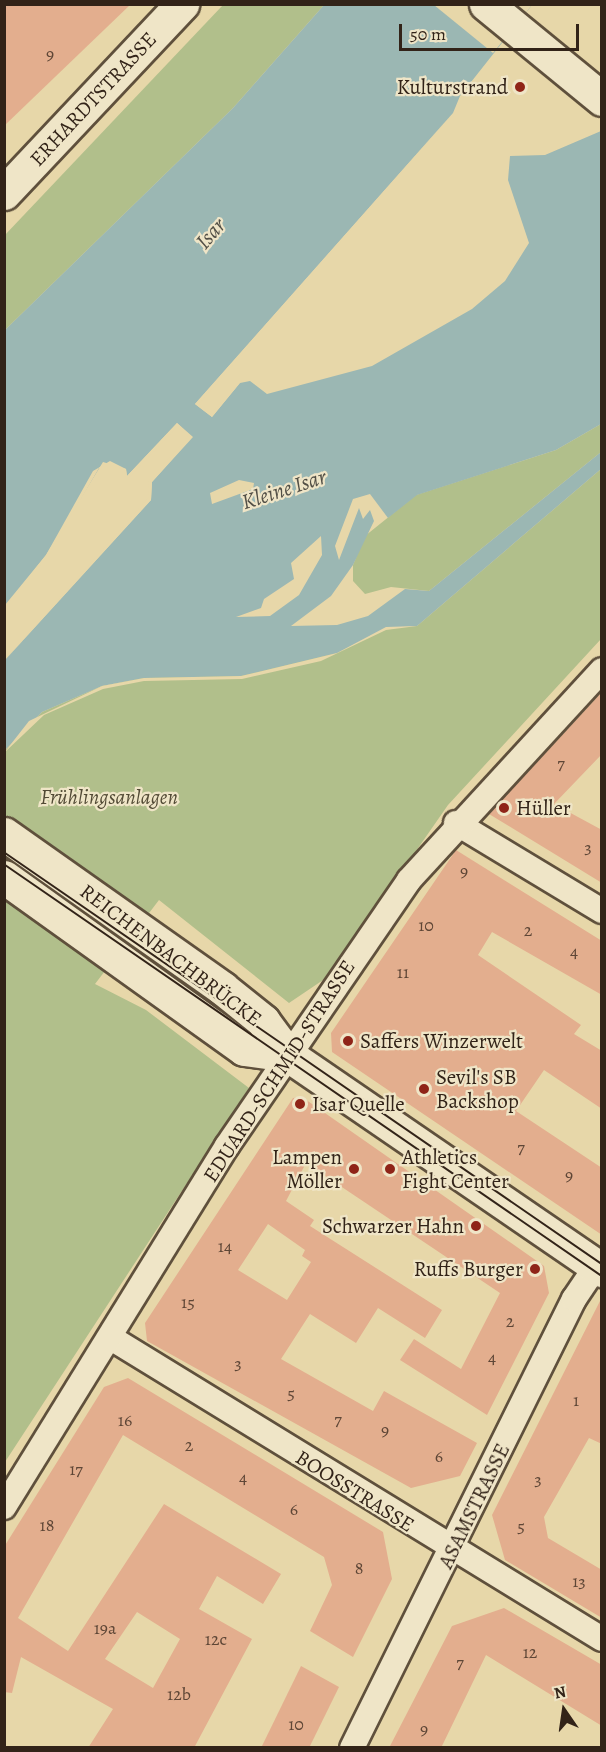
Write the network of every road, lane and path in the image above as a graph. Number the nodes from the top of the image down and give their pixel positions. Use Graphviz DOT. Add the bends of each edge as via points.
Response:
graph roads {
  1 [pos="182,4"];
  2 [pos="486,4"];
  3 [pos="591,91"];
  4 [pos="4,193"];
  5 [pos="602,670"];
  6 [pos="456,823"];
  7 [pos="4,834"];
  8 [pos="4,877"];
  9 [pos="602,911"];
  10 [pos="288,1054"];
  11 [pos="599,1268"];
  12 [pos="111,1338"];
  13 [pos="4,1507"];
  14 [pos="453,1551"];
  15 [pos="602,1639"];
  16 [pos="352,1748"];
  1 -- 4 [label="main road, ERHARDTSTRASSE"];
  2 -- 3 [label="main road"];
  5 -- 6 [label="street, EDUARD-SCHMID-STRASSE"];
  6 -- 9 [label="street"];
  6 -- 10 [label="street, EDUARD-SCHMID-STRASSE" via="425,858"];
  7 -- 10 [label="main road, REICHENBACHBRÜCKE" via="152,936 263,1021"];
  8 -- 10 [label="main road, REICHENBACHBRÜCKE" via="244,1048"];
  10 -- 11 [label="main road"];
  10 -- 12 [label="street, EDUARD-SCHMID-STRASSE"];
  11 -- 14 [label="street, ASAMSTRASSE" via="574,1299"];
  12 -- 13 [label="street, EDUARD-SCHMID-STRASSE"];
  12 -- 14 [label="street, BOOSSTRASSE"];
  14 -- 15 [label="street, BOOSSTRASSE"];
  14 -- 16 [label="street, ASAMSTRASSE"];
}
